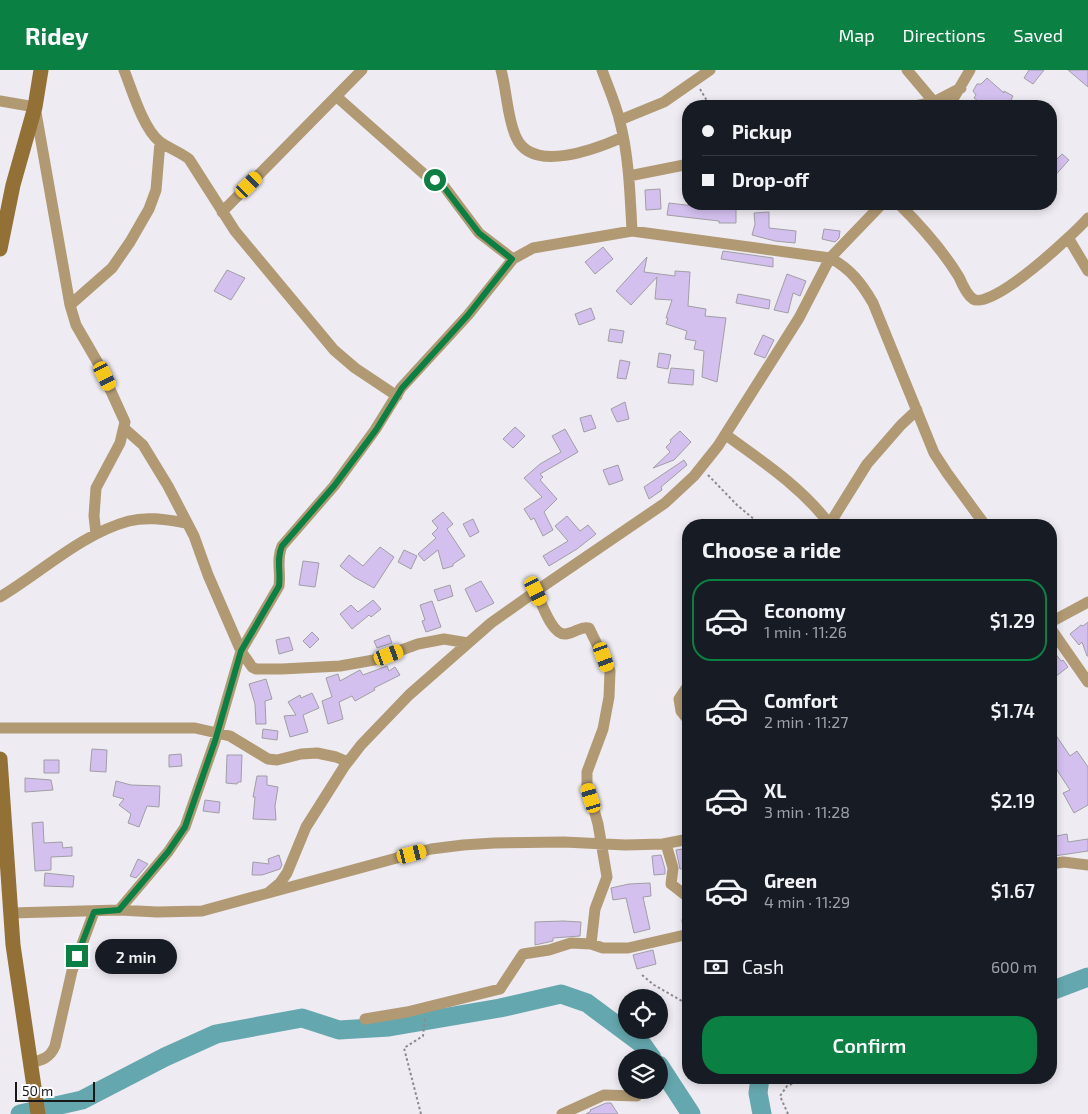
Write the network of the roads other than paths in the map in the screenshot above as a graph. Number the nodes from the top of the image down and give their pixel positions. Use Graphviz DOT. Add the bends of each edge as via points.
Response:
graph roads {
  1 [pos="41,70"];
  2 [pos="124,70"];
  3 [pos="362,70"];
  4 [pos="501,70"];
  5 [pos="602,70"];
  6 [pos="710,70"];
  7 [pos="907,70"];
  8 [pos="970,70"];
  9 [pos="961,88"];
  10 [pos="337,97"];
  11 [pos="932,100"];
  12 [pos="938,100"];
  13 [pos="953,100"];
  14 [pos="0,101"];
  15 [pos="35,107"];
  16 [pos="620,120"];
  17 [pos="623,137"];
  18 [pos="160,142"];
  19 [pos="682,165"];
  20 [pos="629,176"];
  21 [pos="876,210"];
  22 [pos="905,210"];
  23 [pos="222,212"];
  24 [pos="1088,218"];
  25 [pos="632,231"];
  26 [pos="1069,238"];
  27 [pos="0,249"];
  28 [pos="830,258"];
  29 [pos="512,259"];
  30 [pos="1088,271"];
  31 [pos="70,305"];
  32 [pos="396,396"];
  33 [pos="917,410"];
  34 [pos="125,430"];
  35 [pos="726,435"];
  36 [pos="825,519"];
  37 [pos="833,519"];
  38 [pos="981,519"];
  39 [pos="187,523"];
  40 [pos="96,534"];
  41 [pos="536,591"];
  42 [pos="0,597"];
  43 [pos="1088,602"];
  44 [pos="1057,619"];
  45 [pos="1057,638"];
  46 [pos="468,643"];
  47 [pos="241,651"];
  48 [pos="1088,682"];
  49 [pos="682,694"];
  50 [pos="682,712"];
  51 [pos="0,728"];
  52 [pos="217,733"];
  53 [pos="0,759"];
  54 [pos="348,762"];
  55 [pos="682,841"];
  56 [pos="602,844"];
  57 [pos="666,844"];
  58 [pos="1057,863"];
  59 [pos="1088,865"];
  60 [pos="268,893"];
  61 [pos="682,893"];
  62 [pos="119,910"];
  63 [pos="94,912"];
  64 [pos="11,913"];
  65 [pos="682,936"];
  66 [pos="591,944"];
  67 [pos="365,1019"];
  68 [pos="30,1062"];
  69 [pos="618,1095"];
  70 [pos="38,1114"];
  71 [pos="562,1114"];
  1 -- 15 [label="street"];
  2 -- 18 [label="street" via="148,127"];
  3 -- 10 [label="street"];
  4 -- 17 [label="street" via="516,137 529,153 552,156 580,153"];
  5 -- 16 [label="street"];
  6 -- 16 [label="street" via="664,102"];
  7 -- 11 [label="street"];
  8 -- 9 [label="street"];
  9 -- 12 [label="street"];
  9 -- 13 [label="street"];
  10 -- 23 [label="street"];
  10 -- 29 [label="street" via="424,174 443,186 479,233"];
  14 -- 15 [label="street"];
  15 -- 27 [label="street"];
  15 -- 31 [label="street"];
  16 -- 17 [label="street"];
  17 -- 20 [label="street"];
  18 -- 23 [label="street" via="189,159"];
  18 -- 31 [label="street" via="156,190 149,209 112,268"];
  19 -- 20 [label="street"];
  20 -- 25 [label="street"];
  21 -- 28 [label="street"];
  22 -- 26 [label="street" via="944,252 970,296 979,301 1015,282"];
  23 -- 32 [label="street" via="334,350"];
  24 -- 26 [label="street"];
  25 -- 28 [label="street"];
  25 -- 29 [label="street" via="533,248"];
  26 -- 30 [label="street"];
  28 -- 33 [label="street" via="852,273 873,304"];
  28 -- 35 [label="street" via="799,318"];
  29 -- 32 [label="street" via="468,315 428,356"];
  31 -- 34 [label="street" via="76,325 123,413"];
  32 -- 47 [label="street" via="376,430 334,486 282,546 278,554 279,586"];
  33 -- 37 [label="street" via="867,464"];
  33 -- 38 [label="street" via="934,453"];
  34 -- 39 [label="street" via="149,452"];
  34 -- 40 [label="street" via="96,488"];
  35 -- 36 [label="street" via="793,486"];
  35 -- 41 [label="street" via="701,468 665,503"];
  39 -- 40 [label="street" via="150,518 130,521"];
  39 -- 47 [label="street"];
  40 -- 42 [label="street"];
  41 -- 46 [label="street"];
  41 -- 56 [label="street" via="558,631 567,634 589,628 610,671 603,730 587,772"];
  43 -- 44 [label="street"];
  45 -- 48 [label="street"];
  46 -- 47 [label="street" via="444,639 418,644 374,660 282,670 256,669"];
  46 -- 54 [label="street" via="409,695"];
  47 -- 52 [label="street"];
  49 -- 50 [label="street" via="679,699"];
  51 -- 52 [label="street" via="164,727"];
  52 -- 54 [label="street" via="230,736 268,759 317,754"];
  52 -- 62 [label="street" via="185,827"];
  53 -- 64 [label="street"];
  54 -- 60 [label="street" via="306,828 287,873"];
  55 -- 57 [label="street"];
  56 -- 57 [label="street"];
  56 -- 60 [label="street" via="494,842 431,849"];
  56 -- 66 [label="street" via="607,877 595,909"];
  57 -- 61 [label="street" via="673,868 671,884"];
  58 -- 59 [label="street"];
  60 -- 62 [label="street" via="202,911"];
  62 -- 63 [label="street"];
  63 -- 64 [label="street"];
  63 -- 68 [label="street" via="72,971 55,1046 44,1059"];
  64 -- 68 [label="street"];
  65 -- 66 [label="street" via="628,948 602,948"];
  66 -- 67 [label="street" via="571,943 523,954 500,989"];
  68 -- 70 [label="street"];
  69 -- 71 [label="street" via="604,1095"];
}
